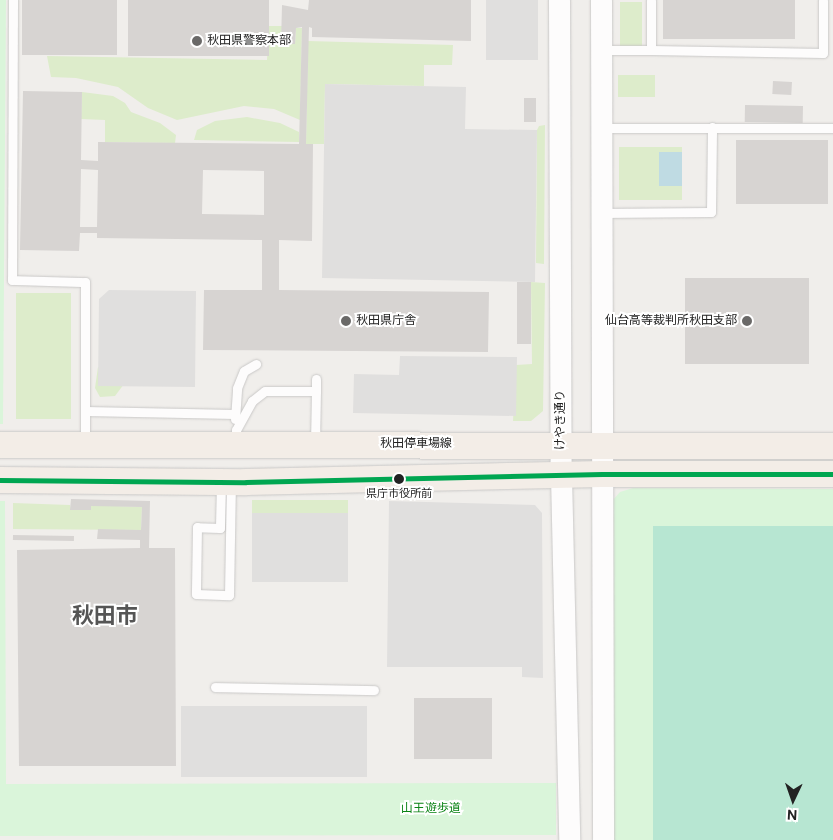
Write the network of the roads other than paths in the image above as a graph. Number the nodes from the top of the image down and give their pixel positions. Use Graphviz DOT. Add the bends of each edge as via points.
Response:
graph roads {
  1 [pos="13,0"];
  2 [pos="559,0"];
  3 [pos="601,0"];
  4 [pos="651,0"];
  5 [pos="823,0"];
  6 [pos="601,50"];
  7 [pos="651,50"];
  8 [pos="712,127"];
  9 [pos="600,128"];
  10 [pos="833,128"];
  11 [pos="599,213"];
  12 [pos="256,364"];
  13 [pos="316,379"];
  14 [pos="316,391"];
  15 [pos="85,411"];
  16 [pos="235,414"];
  17 [pos="236,437"];
  18 [pos="315,443"];
  19 [pos="85,444"];
  20 [pos="561,444"];
  21 [pos="0,445"];
  22 [pos="602,445"];
  23 [pos="833,446"];
  24 [pos="602,474"];
  25 [pos="833,474"];
  26 [pos="561,475"];
  27 [pos="470,477"];
  28 [pos="0,480"];
  29 [pos="389,480"];
  30 [pos="226,482"];
  31 [pos="429,488"];
  32 [pos="446,489"];
  33 [pos="215,687"];
  34 [pos="374,690"];
  35 [pos="569,840"];
  36 [pos="603,840"];
  1 -- 15 [label="lane" via="12,280 85,282"];
  2 -- 20 [label="street, けやき通り"];
  3 -- 6 [label="street"];
  4 -- 7 [label="lane"];
  5 -- 7 [label="lane" via="823,52"];
  6 -- 7 [label="lane"];
  6 -- 9 [label="street"];
  8 -- 9 [label="lane"];
  8 -- 10 [label="lane"];
  8 -- 11 [label="lane" via="711,212"];
  9 -- 11 [label="street"];
  11 -- 22 [label="street"];
  12 -- 16 [label="lane" via="244,371 237,388"];
  13 -- 14 [label="lane"];
  14 -- 17 [label="lane" via="265,391 252,401"];
  14 -- 18 [label="lane"];
  15 -- 16 [label="lane"];
  15 -- 19 [label="lane"];
  16 -- 17 [label="lane"];
  17 -- 18 [label="main road, 秋田停車場線"];
  17 -- 19 [label="main road, 秋田停車場線"];
  18 -- 20 [label="main road, 秋田停車場線"];
  19 -- 21 [label="main road, 秋田停車場線"];
  20 -- 22 [label="main road, 秋田停車場線"];
  20 -- 26 [label="street, けやき通り"];
  22 -- 23 [label="main road, 秋田停車場線"];
  22 -- 24 [label="street"];
  24 -- 25 [label="main road"];
  24 -- 26 [label="main road"];
  24 -- 36 [label="street"];
  26 -- 27 [label="main road"];
  26 -- 35 [label="street, けやき通り"];
  27 -- 29 [label="main road"];
  27 -- 32 [label="lane"];
  28 -- 30 [label="main road"];
  29 -- 30 [label="main road"];
  29 -- 31 [label="lane" via="402,488"];
  30 -- 30 [label="lane" via="229,595 196,594 197,527 220,528"];
  33 -- 34 [label="lane"];
}
